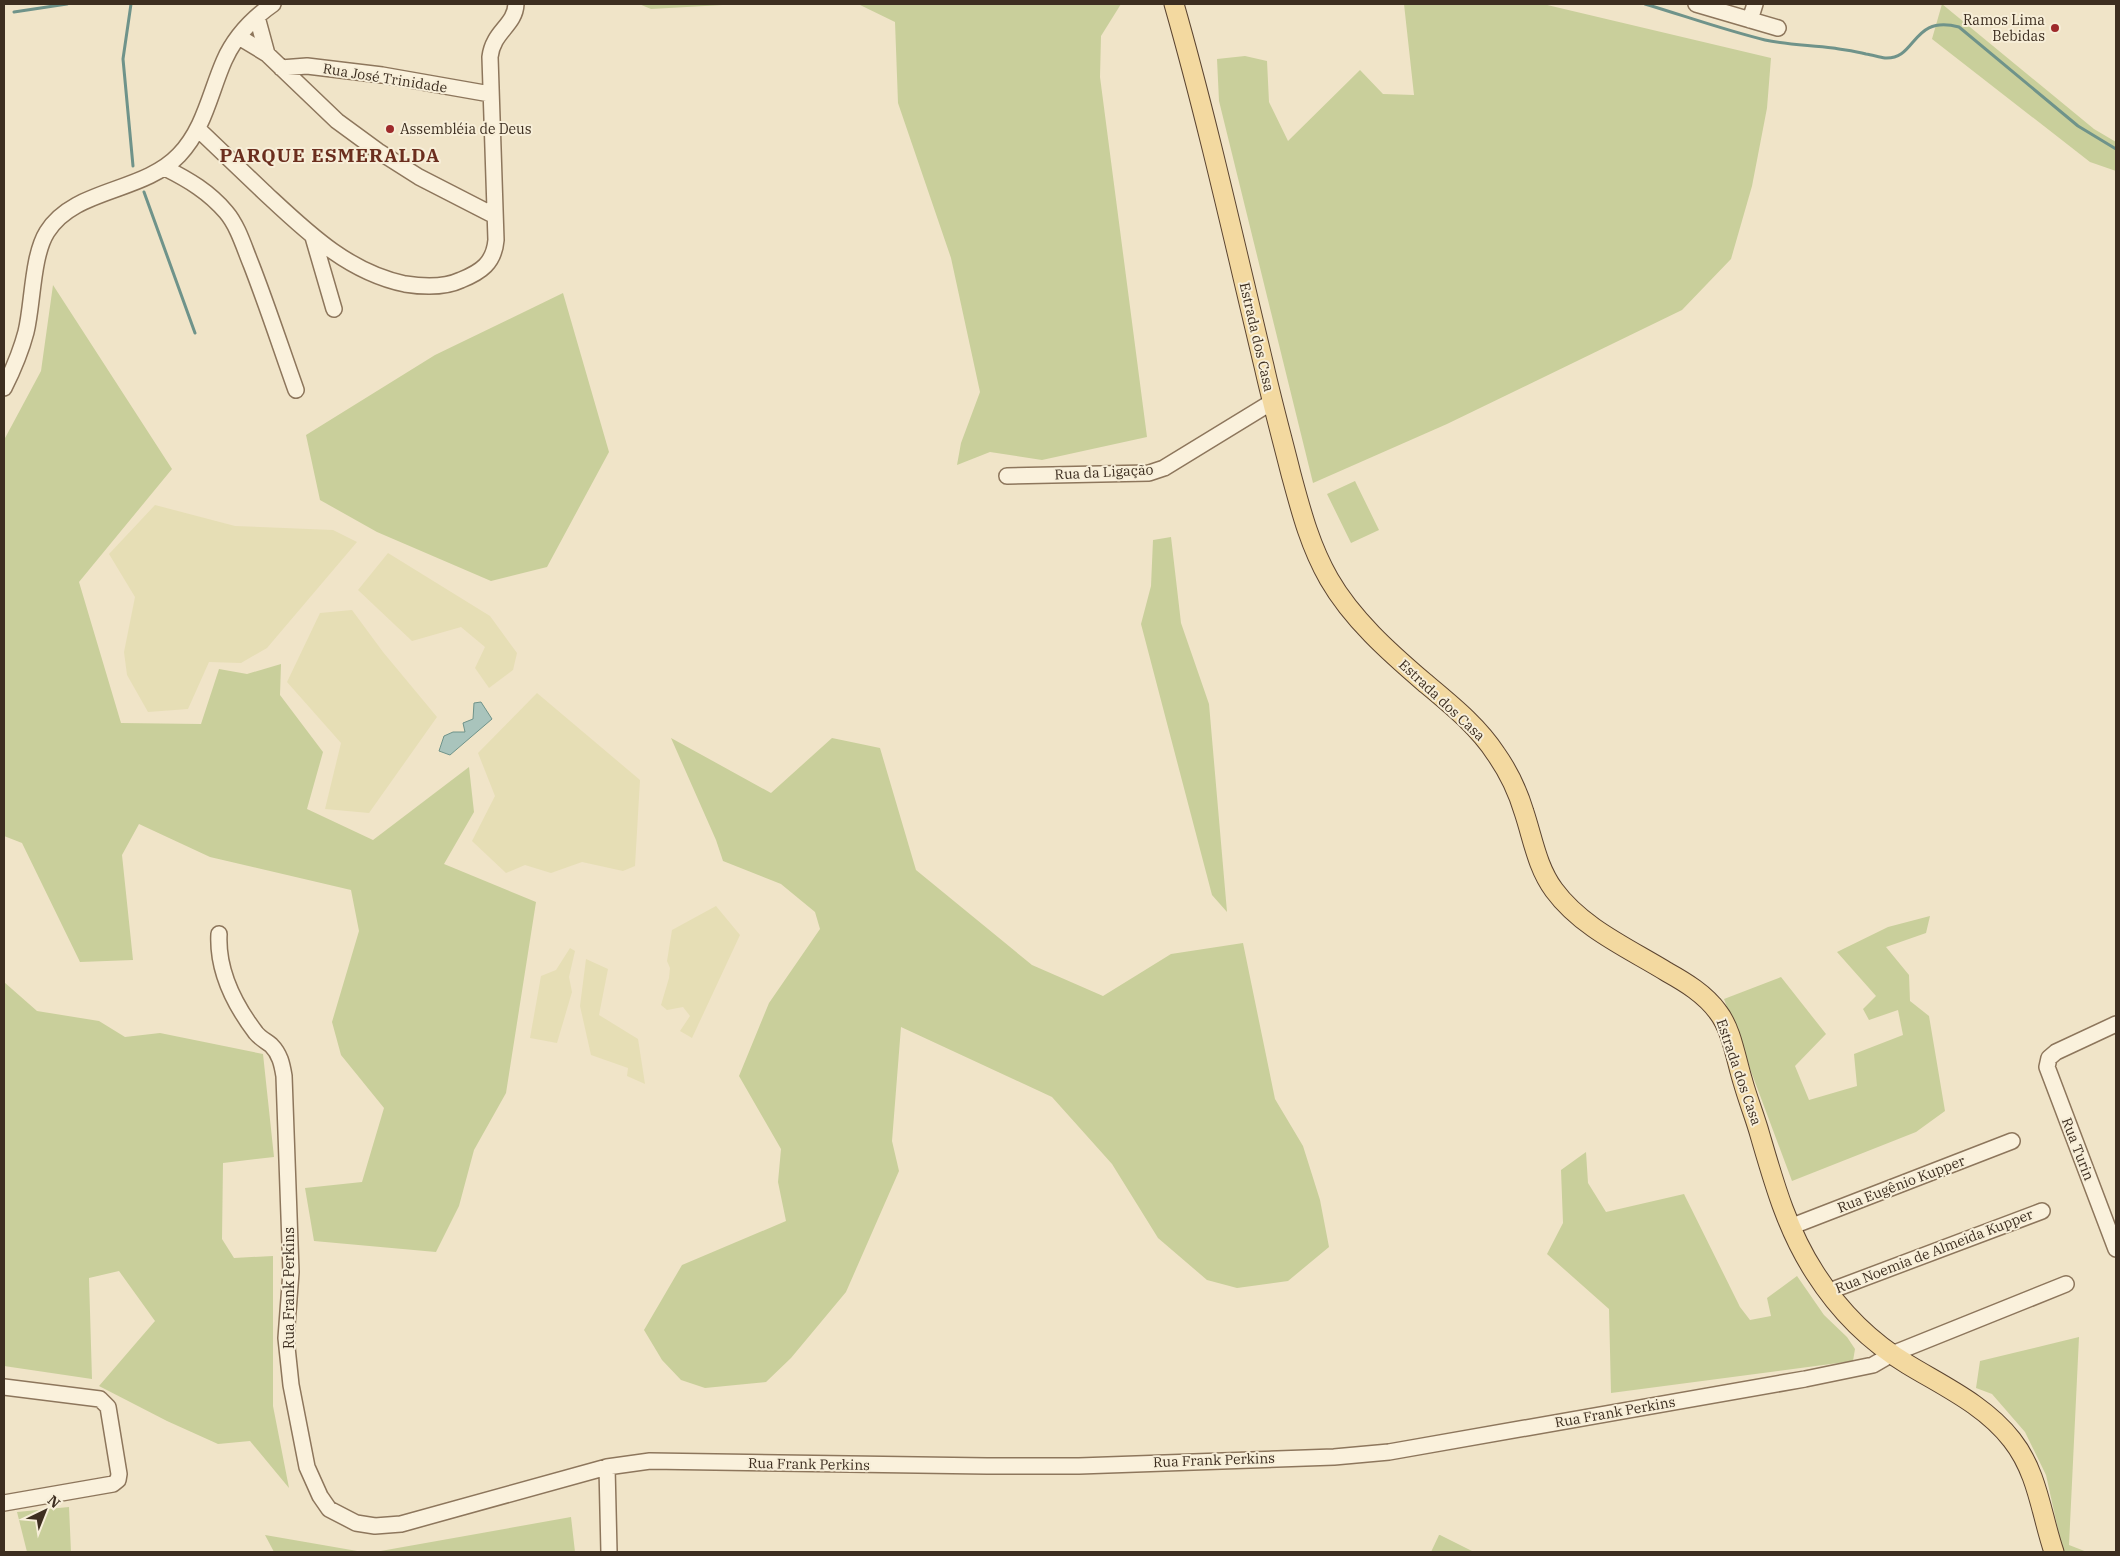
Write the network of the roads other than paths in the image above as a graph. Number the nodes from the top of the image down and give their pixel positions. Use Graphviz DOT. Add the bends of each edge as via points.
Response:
graph roads {
  1 [pos="273,4"];
  2 [pos="516,4"];
  3 [pos="1696,4"];
  4 [pos="1755,4"];
  5 [pos="1176,11"];
  6 [pos="257,17"];
  7 [pos="1750,20"];
  8 [pos="1778,28"];
  9 [pos="239,37"];
  10 [pos="267,54"];
  11 [pos="281,68"];
  12 [pos="490,94"];
  13 [pos="198,129"];
  14 [pos="165,168"];
  15 [pos="495,216"];
  16 [pos="313,237"];
  17 [pos="334,309"];
  18 [pos="4,388"];
  19 [pos="296,390"];
  20 [pos="1272,402"];
  21 [pos="1007,476"];
  22 [pos="219,934"];
  23 [pos="2116,1024"];
  24 [pos="2012,1141"];
  25 [pos="2042,1211"];
  26 [pos="1790,1227"];
  27 [pos="2116,1249"];
  28 [pos="2066,1284"];
  29 [pos="1827,1292"];
  30 [pos="1892,1354"];
  31 [pos="4,1387"];
  32 [pos="607,1468"];
  33 [pos="4,1503"];
  34 [pos="609,1552"];
  35 [pos="2054,1552"];
  1 -- 6 [label="street"];
  2 -- 12 [label="street" via="512,18 491,48"];
  3 -- 7 [label="street"];
  4 -- 7 [label="street"];
  5 -- 20 [label="main road, Estrada dos Casa"];
  6 -- 9 [label="street"];
  6 -- 10 [label="street"];
  7 -- 8 [label="street"];
  9 -- 10 [label="street"];
  9 -- 13 [label="street" via="225,60"];
  10 -- 11 [label="street"];
  11 -- 12 [label="street, Rua José Trinidade" via="307,66 382,74"];
  11 -- 15 [label="street" via="337,121 378,151 419,177"];
  12 -- 15 [label="street"];
  13 -- 14 [label="street"];
  13 -- 16 [label="street"];
  14 -- 18 [label="street" via="79,204 50,227 40,248 26,332"];
  14 -- 19 [label="street" via="197,185 228,214 256,277"];
  15 -- 16 [label="street" via="496,246 488,263 477,274 440,286 388,280 362,269"];
  16 -- 17 [label="street"];
  20 -- 21 [label="street, Rua da Ligação" via="1164,468 1148,473"];
  20 -- 26 [label="main road, Estrada dos Casa" via="1312,547 1331,582 1348,607 1381,643 1462,715 1492,748 1514,788 1546,878 1556,893 1613,942 1686,983 1723,1019 1770,1174"];
  22 -- 32 [label="street, Rua Frank Perkins" via="221,966 239,1008 257,1035 272,1046 281,1061 284,1076 290,1217 291,1272 286,1338 290,1385 307,1467 329,1509 356,1524 401,1524"];
  23 -- 27 [label="street, Rua Turin" via="2056,1052 2049,1058 2047,1067"];
  24 -- 26 [label="street, Rua Eugênio Kupper"];
  25 -- 29 [label="street, Rua Noemia de Almeida Kupper"];
  26 -- 29 [label="main road, Estrada dos Casa"];
  28 -- 30 [label="street, Rua Frank Perkins"];
  29 -- 30 [label="main road, Estrada dos Casa" via="1861,1329"];
  30 -- 32 [label="street, Rua Frank Perkins" via="1873,1365 1805,1379 1398,1451 1334,1457 996,1466 650,1462"];
  30 -- 35 [label="main road, Estrada dos Casa" via="1961,1396 2012,1438 2033,1474"];
  31 -- 33 [label="street" via="100,1399 109,1413 120,1474 112,1484"];
  32 -- 34 [label="street"];
}
